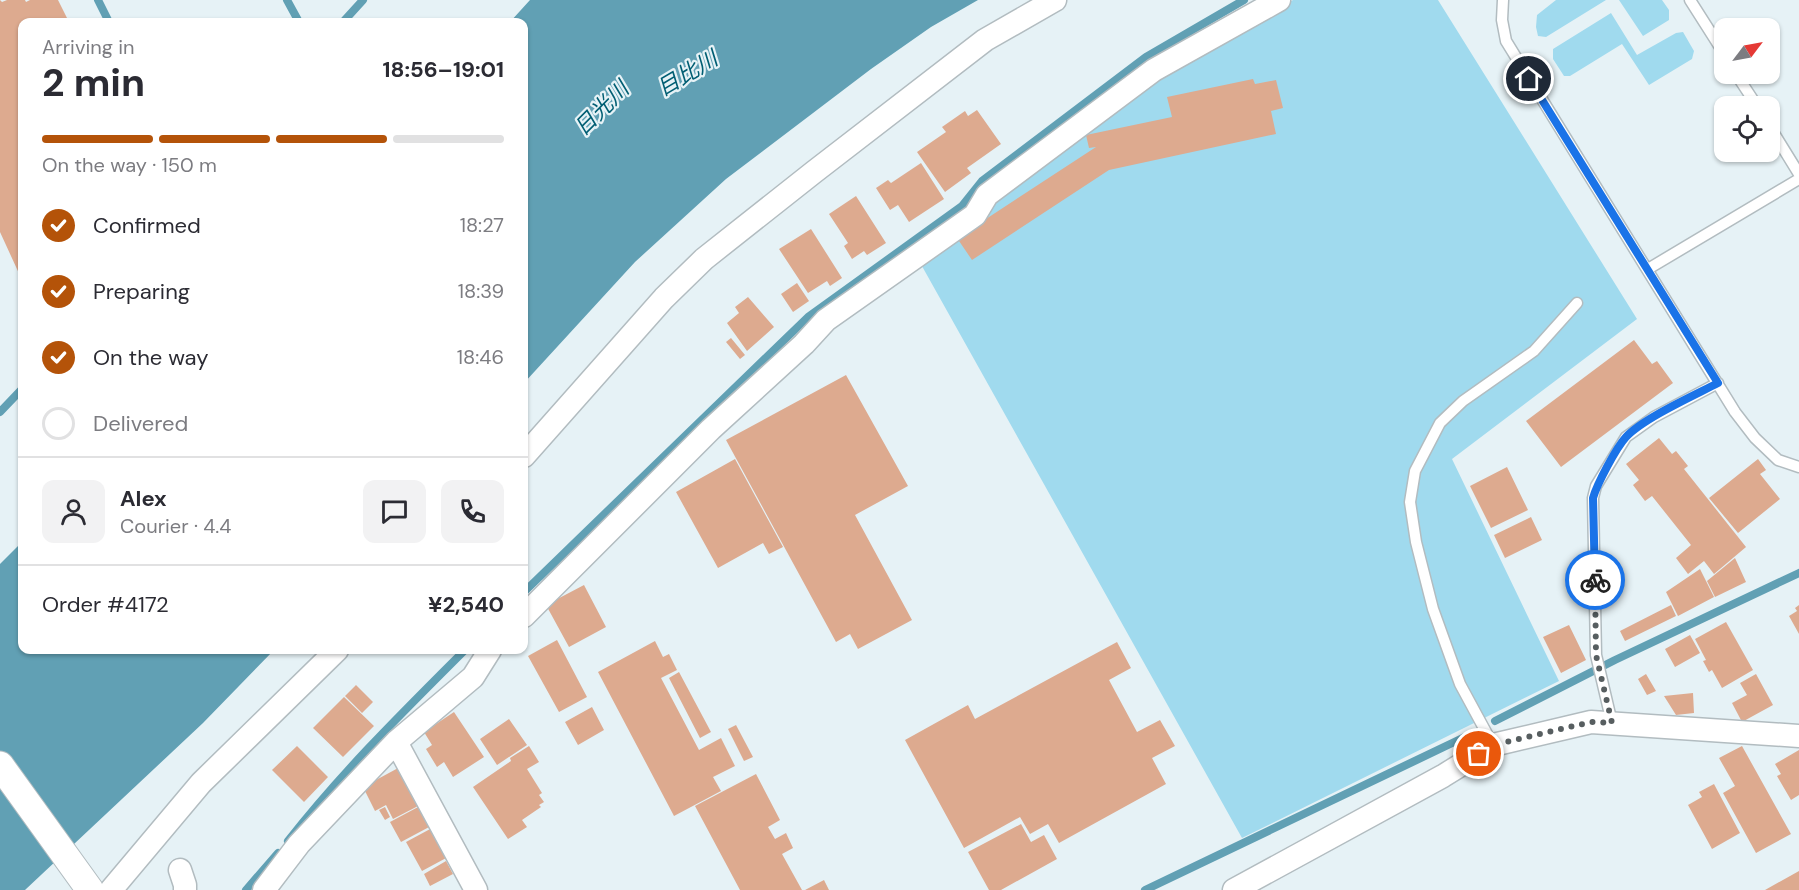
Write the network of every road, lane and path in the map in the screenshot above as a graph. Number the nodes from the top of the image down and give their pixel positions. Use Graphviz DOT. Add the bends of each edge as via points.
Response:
graph roads {
  1 [pos="1055,0"];
  2 [pos="1279,0"];
  3 [pos="1503,0"];
  4 [pos="1690,0"];
  5 [pos="1714,38"];
  6 [pos="1780,143"];
  7 [pos="1799,174"];
  8 [pos="1799,179"];
  9 [pos="1648,270"];
  10 [pos="1577,303"];
  11 [pos="1718,383"];
  12 [pos="528,451"];
  13 [pos="1799,467"];
  14 [pos="528,612"];
  15 [pos="333,654"];
  16 [pos="487,654"];
  17 [pos="1612,723"];
  18 [pos="1799,736"];
  19 [pos="396,742"];
  20 [pos="1493,745"];
  21 [pos="0,765"];
  22 [pos="86,884"];
  23 [pos="111,890"];
  24 [pos="264,890"];
  25 [pos="476,890"];
  26 [pos="1234,890"];
  1 -- 12 [label="street" via="985,40 704,259 664,298"];
  2 -- 14 [label="street" via="1154,70 987,195 975,215 826,320"];
  3 -- 9 [label="lane" via="1506,41"];
  4 -- 5 [label="lane"];
  6 -- 7 [label="lane"];
  8 -- 9 [label="lane"];
  9 -- 11 [label="lane"];
  10 -- 20 [label="lane" via="1534,351 1463,401 1440,423 1415,471 1410,502 1433,609 1460,684"];
  11 -- 13 [label="lane" via="1755,438 1778,460"];
  11 -- 17 [label="lane" via="1653,417 1626,437 1596,486 1596,655"];
  15 -- 23 [label="street" via="201,783"];
  16 -- 19 [label="street" via="473,676"];
  17 -- 18 [label="street"];
  17 -- 20 [label="street" via="1591,722"];
  19 -- 24 [label="street" via="299,844"];
  19 -- 25 [label="street"];
  20 -- 26 [label="street"];
  21 -- 22 [label="street"];
}
